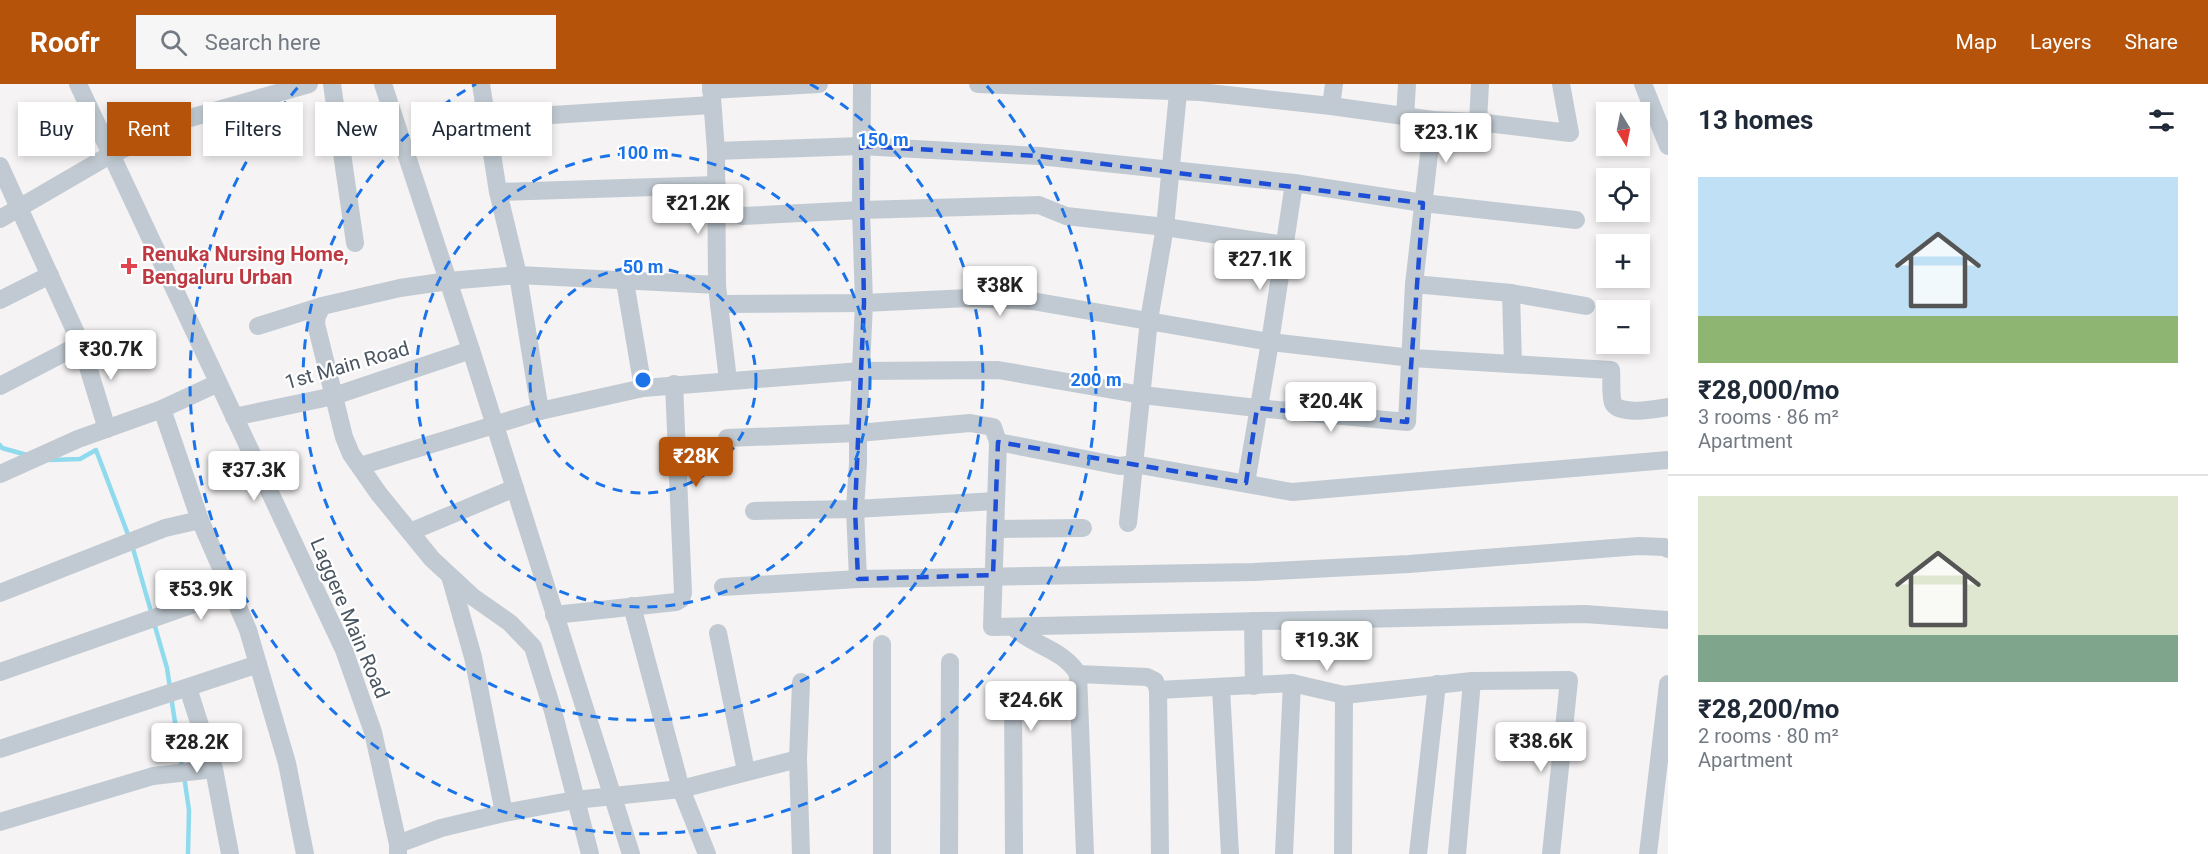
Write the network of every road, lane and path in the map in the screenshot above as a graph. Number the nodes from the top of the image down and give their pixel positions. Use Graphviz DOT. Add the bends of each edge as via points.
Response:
graph roads {
  1 [pos="78,84"];
  2 [pos="309,84"];
  3 [pos="332,84"];
  4 [pos="383,84"];
  5 [pos="481,84"];
  6 [pos="819,84"];
  7 [pos="862,84"];
  8 [pos="978,84"];
  9 [pos="1334,84"];
  10 [pos="1407,84"];
  11 [pos="1480,84"];
  12 [pos="1561,84"];
  13 [pos="1643,84"];
  14 [pos="1200,88"];
  15 [pos="1264,91"];
  16 [pos="245,92"];
  17 [pos="711,93"];
  18 [pos="1178,93"];
  19 [pos="484,102"];
  20 [pos="1331,106"];
  21 [pos="552,111"];
  22 [pos="191,114"];
  23 [pos="1405,117"];
  24 [pos="1433,120"];
  25 [pos="1478,122"];
  26 [pos="1668,144"];
  27 [pos="861,146"];
  28 [pos="107,148"];
  29 [pos="716,151"];
  30 [pos="108,156"];
  31 [pos="110,156"];
  32 [pos="493,156"];
  33 [pos="0,166"];
  34 [pos="1169,170"];
  35 [pos="1294,183"];
  36 [pos="717,185"];
  37 [pos="498,192"];
  38 [pos="1423,203"];
  39 [pos="20,209"];
  40 [pos="861,210"];
  41 [pos="742,216"];
  42 [pos="0,219"];
  43 [pos="1576,220"];
  44 [pos="1164,226"];
  45 [pos="355,243"];
  46 [pos="1285,245"];
  47 [pos="50,275"];
  48 [pos="518,275"];
  49 [pos="448,281"];
  50 [pos="625,282"];
  51 [pos="1414,284"];
  52 [pos="717,285"];
  53 [pos="1511,293"];
  54 [pos="0,300"];
  55 [pos="864,303"];
  56 [pos="719,304"];
  57 [pos="322,306"];
  58 [pos="1586,306"];
  59 [pos="1149,320"];
  60 [pos="258,326"];
  61 [pos="1270,342"];
  62 [pos="81,344"];
  63 [pos="471,350"];
  64 [pos="1412,358"];
  65 [pos="1512,364"];
  66 [pos="861,371"];
  67 [pos="728,380"];
  68 [pos="218,383"];
  69 [pos="674,384"];
  70 [pos="0,386"];
  71 [pos="642,388"];
  72 [pos="1143,395"];
  73 [pos="334,396"];
  74 [pos="1668,407"];
  75 [pos="1257,408"];
  76 [pos="162,410"];
  77 [pos="540,411"];
  78 [pos="234,417"];
  79 [pos="495,424"];
  80 [pos="107,429"];
  81 [pos="858,433"];
  82 [pos="727,438"];
  83 [pos="998,442"];
  84 [pos="1668,459"];
  85 [pos="1134,464"];
  86 [pos="360,466"];
  87 [pos="0,474"];
  88 [pos="1245,483"];
  89 [pos="515,488"];
  90 [pos="996,501"];
  91 [pos="855,508"];
  92 [pos="754,511"];
  93 [pos="200,520"];
  94 [pos="1128,523"];
  95 [pos="1083,528"];
  96 [pos="995,529"];
  97 [pos="410,532"];
  98 [pos="1668,549"];
  99 [pos="993,575"];
  100 [pos="450,576"];
  101 [pos="858,579"];
  102 [pos="723,587"];
  103 [pos="231,591"];
  104 [pos="0,593"];
  105 [pos="632,606"];
  106 [pos="554,615"];
  107 [pos="1668,620"];
  108 [pos="1253,621"];
  109 [pos="1013,627"];
  110 [pos="718,633"];
  111 [pos="882,644"];
  112 [pos="950,662"];
  113 [pos="258,664"];
  114 [pos="0,672"];
  115 [pos="1078,674"];
  116 [pos="1473,681"];
  117 [pos="801,682"];
  118 [pos="1292,683"];
  119 [pos="1437,684"];
  120 [pos="1668,684"];
  121 [pos="1254,686"];
  122 [pos="188,688"];
  123 [pos="1221,688"];
  124 [pos="1158,690"];
  125 [pos="1344,695"];
  126 [pos="1013,696"];
  127 [pos="0,749"];
  128 [pos="798,759"];
  129 [pos="214,769"];
  130 [pos="746,771"];
  131 [pos="681,789"];
  132 [pos="613,795"];
  133 [pos="575,800"];
  134 [pos="504,813"];
  135 [pos="0,822"];
  136 [pos="398,849"];
  137 [pos="230,854"];
  138 [pos="305,854"];
  139 [pos="590,854"];
  140 [pos="631,854"];
  141 [pos="707,854"];
  142 [pos="801,854"];
  143 [pos="882,854"];
  144 [pos="949,854"];
  145 [pos="1014,854"];
  146 [pos="1085,854"];
  147 [pos="1160,854"];
  148 [pos="1230,854"];
  149 [pos="1284,854"];
  150 [pos="1343,854"];
  151 [pos="1418,854"];
  152 [pos="1457,854"];
  153 [pos="1551,854"];
  154 [pos="1648,854"];
  1 -- 28 [label="street, Laggere Main Road"];
  2 -- 16 [label="street"];
  3 -- 45 [label="street"];
  4 -- 49 [label="street"];
  5 -- 19 [label="street"];
  6 -- 17 [label="street"];
  7 -- 27 [label="street"];
  8 -- 18 [label="street"];
  9 -- 20 [label="street"];
  10 -- 23 [label="street"];
  11 -- 25 [label="street"];
  12 -- 25 [label="street" via="1570,134"];
  13 -- 26 [label="street"];
  14 -- 15 [label="street"];
  14 -- 18 [label="street"];
  15 -- 20 [label="street"];
  16 -- 22 [label="street"];
  17 -- 21 [label="street"];
  17 -- 29 [label="street"];
  18 -- 34 [label="street"];
  20 -- 23 [label="street"];
  23 -- 24 [label="street"];
  24 -- 25 [label="street"];
  24 -- 38 [label="street"];
  27 -- 29 [label="street"];
  27 -- 34 [label="street" via="1039,156"];
  27 -- 40 [label="street"];
  29 -- 36 [label="street"];
  30 -- 39 [label="street"];
  31 -- 68 [label="street, Laggere Main Road"];
  32 -- 37 [label="street"];
  33 -- 39 [label="street"];
  34 -- 35 [label="street"];
  34 -- 44 [label="street"];
  35 -- 38 [label="street"];
  35 -- 46 [label="street"];
  36 -- 37 [label="street"];
  36 -- 52 [label="street"];
  37 -- 48 [label="street"];
  38 -- 43 [label="street"];
  38 -- 51 [label="street"];
  39 -- 42 [label="street"];
  39 -- 47 [label="street"];
  40 -- 41 [label="street"];
  40 -- 44 [label="street" via="1039,205 1066,216"];
  40 -- 55 [label="street"];
  44 -- 46 [label="street"];
  44 -- 59 [label="street"];
  46 -- 61 [label="street"];
  47 -- 54 [label="street"];
  47 -- 62 [label="street"];
  48 -- 49 [label="street"];
  48 -- 50 [label="street"];
  48 -- 77 [label="street"];
  49 -- 57 [label="street"];
  49 -- 63 [label="street"];
  50 -- 52 [label="street"];
  50 -- 71 [label="street"];
  51 -- 53 [label="street"];
  51 -- 64 [label="street"];
  52 -- 56 [label="street"];
  53 -- 58 [label="street"];
  53 -- 65 [label="street"];
  55 -- 56 [label="street"];
  55 -- 59 [label="street" via="968,298 1023,300"];
  55 -- 66 [label="street"];
  56 -- 67 [label="street"];
  57 -- 60 [label="street"];
  57 -- 73 [label="street" via="316,324"];
  59 -- 61 [label="street"];
  59 -- 72 [label="street"];
  61 -- 64 [label="street"];
  61 -- 75 [label="street"];
  62 -- 70 [label="street"];
  62 -- 80 [label="street"];
  63 -- 73 [label="street, 1st Main Road"];
  63 -- 79 [label="street"];
  64 -- 65 [label="street"];
  64 -- 75 [label="street" via="1407,422"];
  65 -- 74 [label="street" via="1611,370 1613,403 1617,408 1629,411"];
  66 -- 67 [label="street"];
  66 -- 72 [label="street" via="998,370"];
  66 -- 81 [label="street"];
  67 -- 69 [label="street"];
  68 -- 76 [label="street"];
  68 -- 78 [label="street, Laggere Main Road"];
  69 -- 71 [label="street"];
  69 -- 105 [label="street" via="683,593 676,602"];
  71 -- 77 [label="street"];
  72 -- 75 [label="street"];
  72 -- 85 [label="street"];
  73 -- 78 [label="street, 1st Main Road"];
  73 -- 86 [label="street" via="344,437"];
  75 -- 88 [label="street"];
  76 -- 80 [label="street"];
  76 -- 93 [label="street"];
  77 -- 79 [label="street"];
  78 -- 136 [label="street, Laggere Main Road" via="344,650 374,732"];
  79 -- 86 [label="street"];
  79 -- 89 [label="street"];
  80 -- 87 [label="street"];
  81 -- 82 [label="street"];
  81 -- 83 [label="street" via="970,423 993,427"];
  81 -- 91 [label="street"];
  83 -- 85 [label="street" via="1120,466"];
  83 -- 90 [label="street"];
  84 -- 88 [label="street" via="1292,492"];
  85 -- 88 [label="street"];
  85 -- 94 [label="street"];
  86 -- 97 [label="street"];
  89 -- 97 [label="street"];
  89 -- 106 [label="street"];
  90 -- 91 [label="street"];
  90 -- 96 [label="street"];
  91 -- 92 [label="street"];
  91 -- 101 [label="street"];
  93 -- 103 [label="street"];
  93 -- 104 [label="street" via="165,528"];
  95 -- 96 [label="street"];
  96 -- 99 [label="street"];
  97 -- 100 [label="street"];
  98 -- 99 [label="street" via="1639,546 1254,572"];
  99 -- 101 [label="street"];
  99 -- 109 [label="street" via="992,627"];
  100 -- 133 [label="street" via="510,623 533,647"];
  100 -- 134 [label="street" via="473,657"];
  101 -- 102 [label="street"];
  103 -- 113 [label="street"];
  103 -- 114 [label="street"];
  105 -- 106 [label="street"];
  105 -- 131 [label="street"];
  106 -- 132 [label="street"];
  107 -- 108 [label="street" via="1585,614"];
  108 -- 109 [label="street"];
  108 -- 121 [label="street"];
  109 -- 115 [label="street" via="1024,637 1064,657"];
  110 -- 130 [label="street"];
  111 -- 143 [label="street"];
  112 -- 144 [label="street"];
  113 -- 122 [label="street"];
  113 -- 138 [label="street" via="287,763"];
  115 -- 124 [label="street" via="1147,677 1155,681"];
  115 -- 146 [label="street"];
  116 -- 119 [label="street"];
  116 -- 152 [label="street"];
  116 -- 153 [label="street" via="1569,680"];
  117 -- 128 [label="street"];
  118 -- 121 [label="street"];
  118 -- 125 [label="street"];
  118 -- 149 [label="street"];
  119 -- 125 [label="street"];
  119 -- 151 [label="street"];
  120 -- 154 [label="street"];
  121 -- 123 [label="street"];
  122 -- 127 [label="street"];
  122 -- 129 [label="street"];
  123 -- 124 [label="street"];
  123 -- 148 [label="street"];
  124 -- 147 [label="street"];
  125 -- 150 [label="street"];
  126 -- 145 [label="street"];
  128 -- 130 [label="street"];
  128 -- 142 [label="street"];
  129 -- 135 [label="street" via="153,776"];
  129 -- 137 [label="street"];
  130 -- 131 [label="street"];
  131 -- 132 [label="street"];
  131 -- 141 [label="street"];
  132 -- 133 [label="street"];
  132 -- 140 [label="street"];
  133 -- 134 [label="street"];
  133 -- 139 [label="street"];
  134 -- 136 [label="street" via="441,828"];
}
